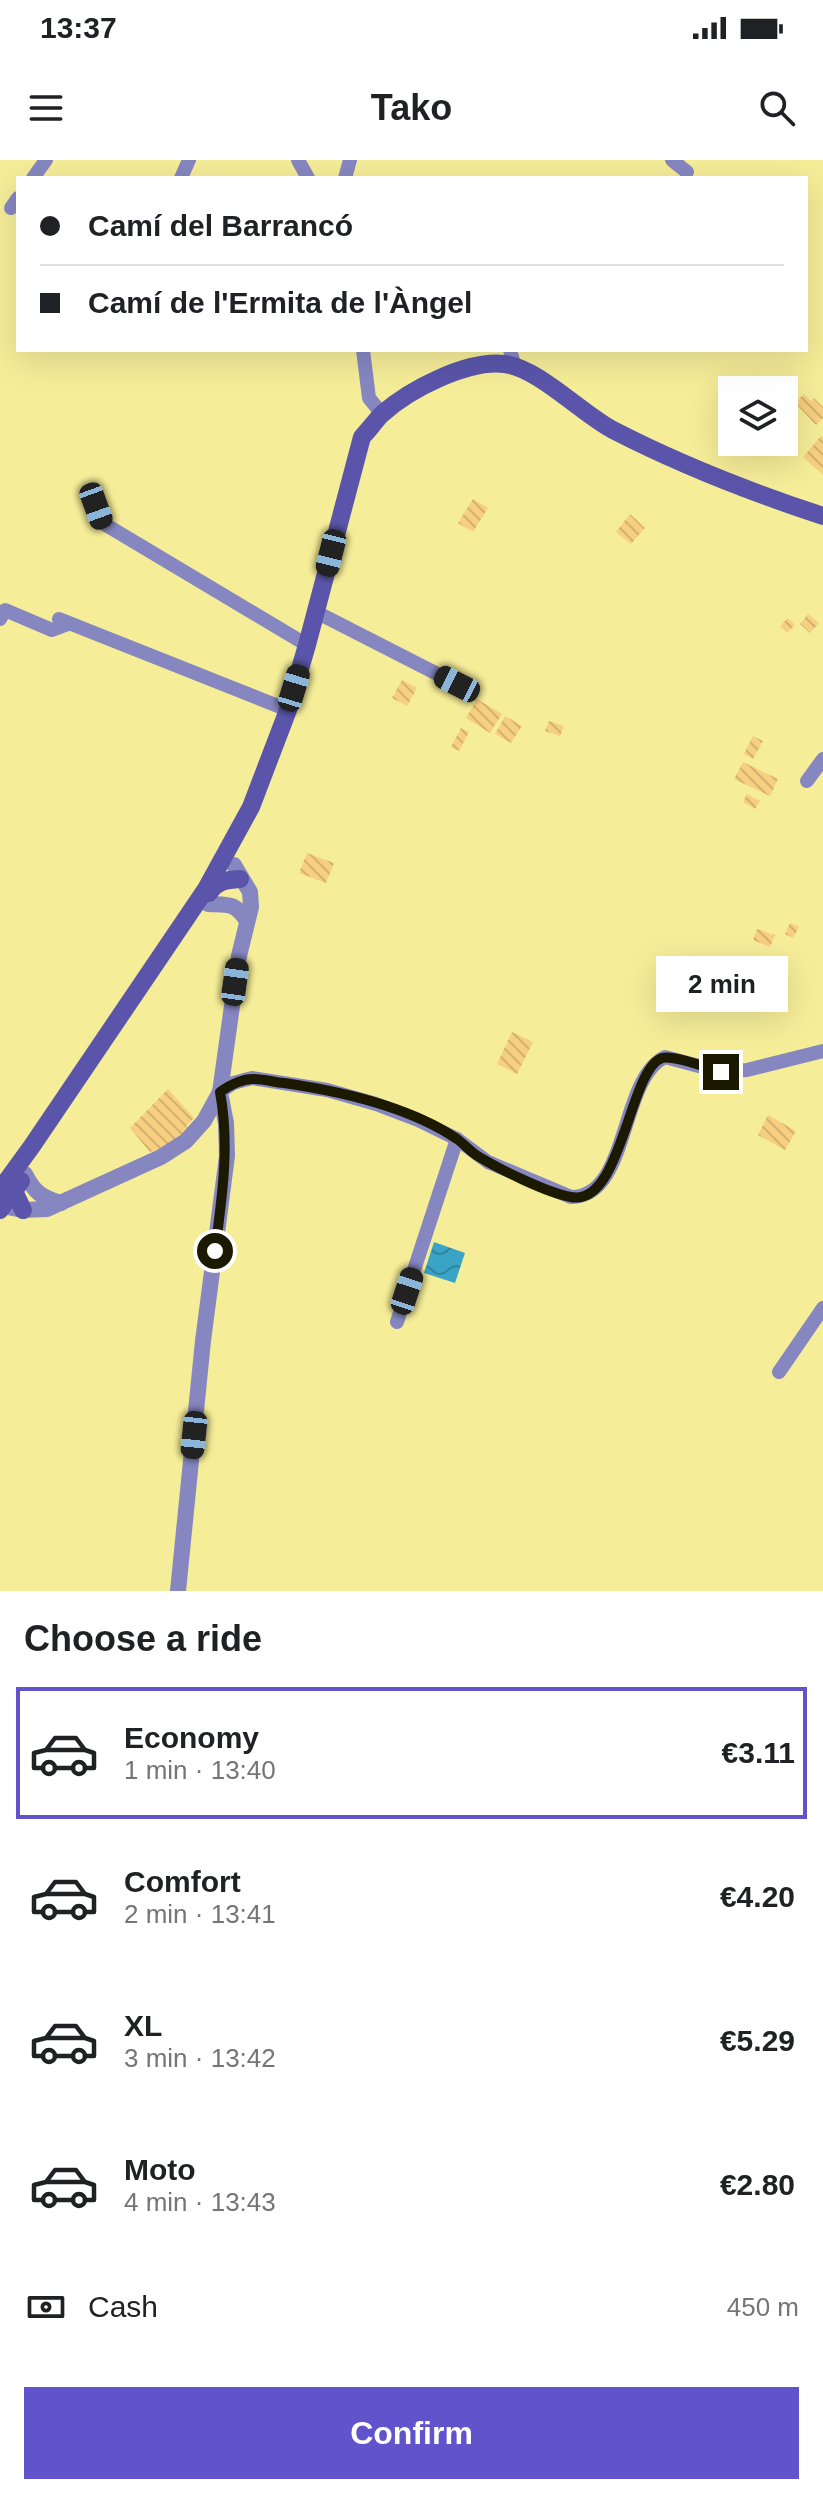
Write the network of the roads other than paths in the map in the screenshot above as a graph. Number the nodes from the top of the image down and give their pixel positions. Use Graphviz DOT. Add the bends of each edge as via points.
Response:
graph roads {
  1 [pos="672,160"];
  2 [pos="687,172"];
  3 [pos="363,352"];
  4 [pos="512,358"];
  5 [pos="382,414"];
  6 [pos="90,491"];
  7 [pos="823,516"];
  8 [pos="316,612"];
  9 [pos="0,619"];
  10 [pos="307,645"];
  11 [pos="457,684"];
  12 [pos="288,710"];
  13 [pos="823,759"];
  14 [pos="807,781"];
  15 [pos="243,825"];
  16 [pos="231,878"];
  17 [pos="208,904"];
  18 [pos="243,915"];
  19 [pos="148,975"];
  20 [pos="823,1051"];
  21 [pos="220,1092"];
  22 [pos="457,1139"];
  23 [pos="29,1182"];
  24 [pos="3,1199"];
  25 [pos="61,1203"];
  26 [pos="23,1210"];
  27 [pos="823,1308"];
  28 [pos="397,1322"];
  29 [pos="779,1372"];
  30 [pos="178,1591"];
  1 -- 2 [label="street"];
  3 -- 5 [label="street" via="369,398"];
  4 -- 5 [label="main road" via="460,370"];
  4 -- 7 [label="main road" via="610,428 739,488"];
  5 -- 8 [label="main road" via="362,437"];
  6 -- 10 [label="street" via="101,522"];
  8 -- 10 [label="main road"];
  8 -- 11 [label="street"];
  9 -- 12 [label="street" via="5,610 52,630 63,622"];
  10 -- 12 [label="main road"];
  12 -- 15 [label="main road"];
  12 -- 16 [label="main road" via="266,798"];
  13 -- 14 [label="street"];
  15 -- 16 [label="main road" via="225,868"];
  15 -- 19 [label="main road"];
  16 -- 17 [label="main road"];
  16 -- 18 [label="street" via="250,892 251,907"];
  16 -- 19 [label="main road" via="214,885 157,970"];
  17 -- 18 [label="street" via="232,905"];
  17 -- 23 [label="main road"];
  18 -- 21 [label="street"];
  19 -- 24 [label="main road" via="32,1146"];
  20 -- 22 [label="street" via="721,1072 665,1057 654,1062 618,1149 598,1188 585,1197 571,1197 488,1162"];
  21 -- 22 [label="street" via="252,1078 327,1090 418,1120"];
  21 -- 25 [label="street" via="186,1141"];
  21 -- 30 [label="street" via="227,1156"];
  22 -- 28 [label="street"];
  23 -- 24 [label="main road"];
  23 -- 25 [label="street" via="46,1199"];
  24 -- 26 [label="main road"];
  25 -- 26 [label="street"];
  27 -- 29 [label="street"];
}
